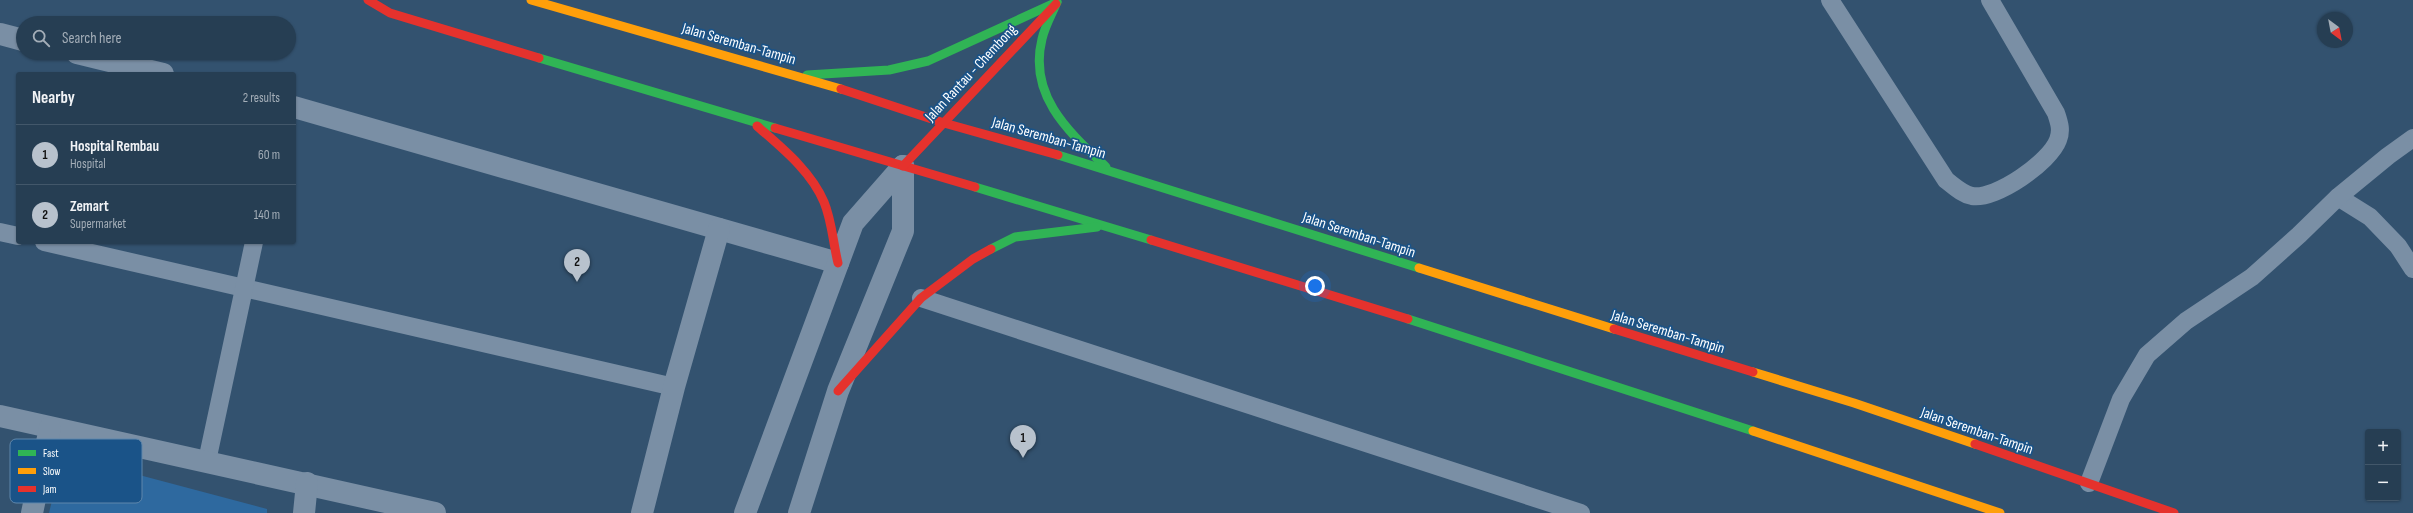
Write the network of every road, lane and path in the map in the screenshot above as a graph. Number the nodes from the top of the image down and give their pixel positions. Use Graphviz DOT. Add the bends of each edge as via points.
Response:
graph roads {
  1 [pos="368,0"];
  2 [pos="531,0"];
  3 [pos="1830,0"];
  4 [pos="1990,0"];
  5 [pos="1058,1"];
  6 [pos="0,34"];
  7 [pos="16,38"];
  8 [pos="106,60"];
  9 [pos="155,72"];
  10 [pos="800,76"];
  11 [pos="296,108"];
  12 [pos="749,120"];
  13 [pos="944,123"];
  14 [pos="2413,138"];
  15 [pos="903,166"];
  16 [pos="1108,169"];
  17 [pos="2338,197"];
  18 [pos="1106,226"];
  19 [pos="719,229"];
  20 [pos="0,232"];
  21 [pos="16,236"];
  22 [pos="53,244"];
  23 [pos="254,244"];
  24 [pos="838,263"];
  25 [pos="2413,269"];
  26 [pos="245,287"];
  27 [pos="920,298"];
  28 [pos="674,387"];
  29 [pos="838,391"];
  30 [pos="0,416"];
  31 [pos="50,428"];
  32 [pos="48,439"];
  33 [pos="102,439"];
  34 [pos="142,447"];
  35 [pos="207,461"];
  36 [pos="307,483"];
  37 [pos="2089,483"];
  38 [pos="34,503"];
  39 [pos="32,513"];
  40 [pos="304,513"];
  41 [pos="435,513"];
  42 [pos="642,513"];
  43 [pos="745,513"];
  44 [pos="799,513"];
  45 [pos="1581,513"];
  46 [pos="2000,513"];
  47 [pos="2174,513"];
  1 -- 12 [label="main road" via="390,13"];
  2 -- 10 [label="main road, Jalan Seremban-Tampin"];
  3 -- 4 [label="lane" via="1946,180 1959,191 1983,197 1996,192 2040,164 2052,152 2060,126 2056,113"];
  5 -- 10 [label="main road" via="928,61 889,70"];
  5 -- 13 [label="main road, Jalan Rantau - Chembong"];
  5 -- 16 [label="main road" via="1041,44 1040,70 1045,98 1058,120"];
  6 -- 7 [label="street"];
  8 -- 9 [label="street"];
  10 -- 13 [label="main road, Jalan Seremban-Tampin"];
  11 -- 19 [label="street"];
  12 -- 15 [label="main road"];
  12 -- 24 [label="main road" via="784,149 811,177 824,203"];
  13 -- 15 [label="main road, Jalan Rantau - Chembong"];
  13 -- 16 [label="main road, Jalan Seremban-Tampin"];
  14 -- 17 [label="lane"];
  15 -- 18 [label="main road"];
  15 -- 24 [label="street" via="853,223"];
  15 -- 29 [label="street" via="903,231"];
  16 -- 37 [label="main road, Jalan Seremban-Tampin" via="1526,303 1854,403"];
  17 -- 25 [label="lane" via="2370,217 2398,246"];
  17 -- 37 [label="lane" via="2252,277 2186,321 2147,355 2121,399"];
  18 -- 27 [label="main road" via="1015,237 973,259"];
  18 -- 46 [label="main road" via="1500,347"];
  19 -- 24 [label="street"];
  19 -- 28 [label="street"];
  20 -- 21 [label="lane"];
  22 -- 26 [label="lane"];
  23 -- 26 [label="lane"];
  24 -- 43 [label="street"];
  26 -- 28 [label="lane"];
  26 -- 35 [label="lane"];
  27 -- 29 [label="main road"];
  27 -- 45 [label="lane"];
  28 -- 42 [label="street"];
  29 -- 44 [label="street"];
  30 -- 31 [label="street"];
  31 -- 32 [label="street"];
  31 -- 33 [label="street"];
  34 -- 35 [label="street"];
  35 -- 36 [label="street"];
  36 -- 40 [label="street"];
  36 -- 41 [label="street"];
  37 -- 47 [label="main road, Jalan Seremban-Tampin"];
  38 -- 39 [label="street"];
}
